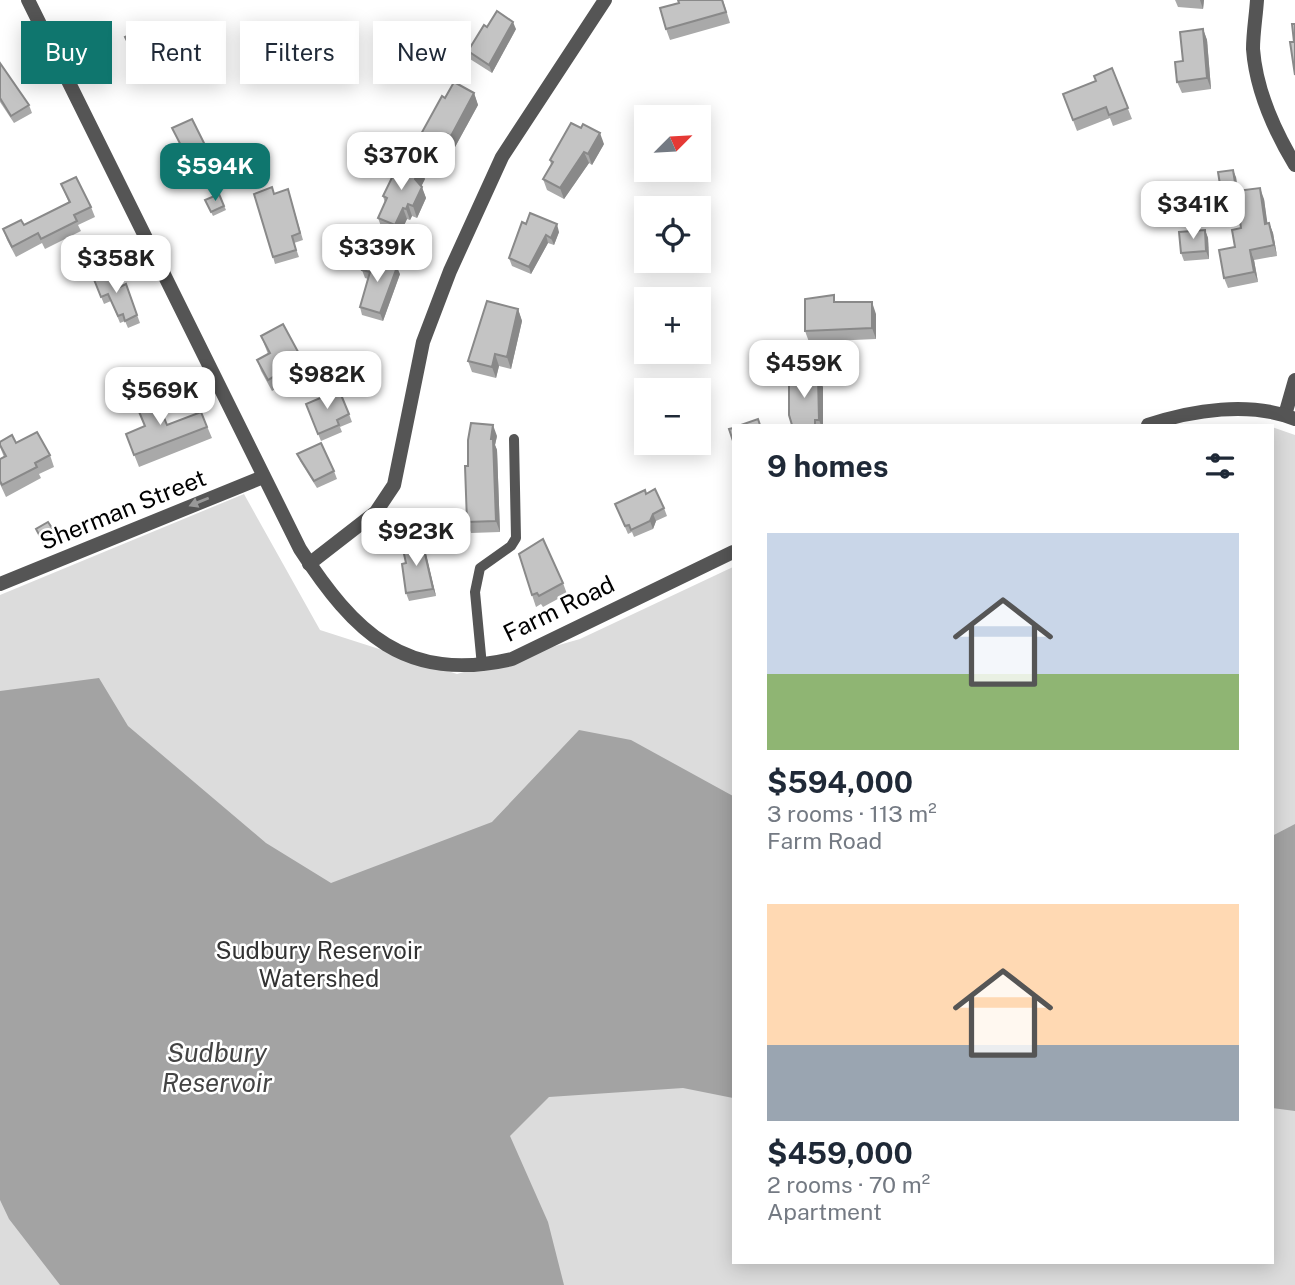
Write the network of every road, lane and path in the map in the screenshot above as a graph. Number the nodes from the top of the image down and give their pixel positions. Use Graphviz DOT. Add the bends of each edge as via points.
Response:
graph roads {
  1 [pos="27,0"];
  2 [pos="605,0"];
  3 [pos="1257,0"];
  4 [pos="1295,165"];
  5 [pos="1295,380"];
  6 [pos="1290,417"];
  7 [pos="1152,424"];
  8 [pos="514,439"];
  9 [pos="263,477"];
  10 [pos="732,552"];
  11 [pos="309,564"];
  12 [pos="0,584"];
  13 [pos="481,666"];
  1 -- 9 [label="street, Farm Road"];
  2 -- 11 [label="street" via="502,157 450,271 423,342 394,485 376,512"];
  3 -- 4 [label="street" via="1253,49 1261,87 1274,131"];
  5 -- 6 [label="street"];
  6 -- 7 [label="street" via="1240,409"];
  8 -- 13 [label="lane" via="516,538 480,568 475,593"];
  9 -- 11 [label="street, Farm Road"];
  9 -- 12 [label="street, Sherman Street, one-way"];
  10 -- 13 [label="street, Farm Road" via="512,659"];
  11 -- 13 [label="street, Farm Road" via="341,608 370,636 402,653 437,663"];
}
